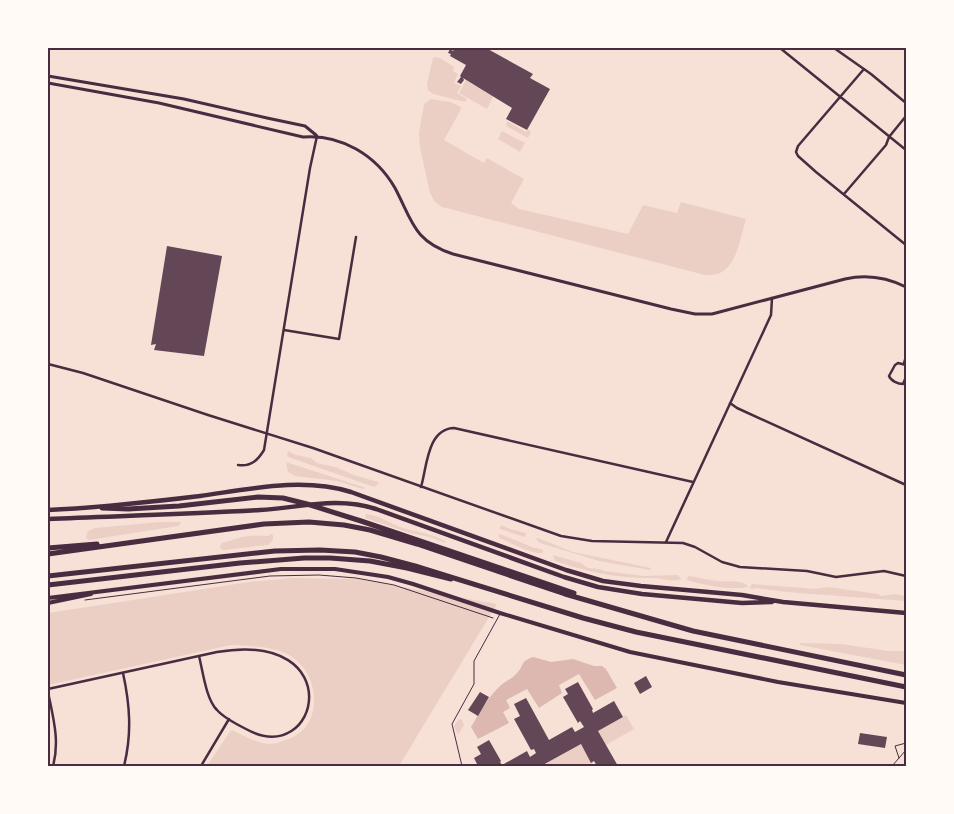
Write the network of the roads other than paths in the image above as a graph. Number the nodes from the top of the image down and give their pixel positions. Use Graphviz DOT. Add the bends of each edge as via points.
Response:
graph roads {
  1 [pos="780,48"];
  2 [pos="834,48"];
  3 [pos="864,69"];
  4 [pos="48,76"];
  5 [pos="48,83"];
  6 [pos="840,96"];
  7 [pos="906,103"];
  8 [pos="906,116"];
  9 [pos="317,136"];
  10 [pos="889,137"];
  11 [pos="906,150"];
  12 [pos="844,194"];
  13 [pos="356,237"];
  14 [pos="906,245"];
  15 [pos="906,287"];
  16 [pos="772,298"];
  17 [pos="284,330"];
  18 [pos="906,357"];
  19 [pos="48,364"];
  20 [pos="905,364"];
  21 [pos="906,377"];
  22 [pos="730,403"];
  23 [pos="266,434"];
  24 [pos="238,465"];
  25 [pos="693,482"];
  26 [pos="906,485"];
  27 [pos="421,487"];
  28 [pos="102,508"];
  29 [pos="48,510"];
  30 [pos="48,519"];
  31 [pos="666,542"];
  32 [pos="115,544"];
  33 [pos="48,548"];
  34 [pos="48,554"];
  35 [pos="48,576"];
  36 [pos="906,576"];
  37 [pos="468,583"];
  38 [pos="48,586"];
  39 [pos="98,592"];
  40 [pos="48,598"];
  41 [pos="590,601"];
  42 [pos="783,602"];
  43 [pos="48,603"];
  44 [pos="500,613"];
  45 [pos="906,613"];
  46 [pos="199,656"];
  47 [pos="123,673"];
  48 [pos="906,675"];
  49 [pos="906,687"];
  50 [pos="48,691"];
  51 [pos="906,703"];
  52 [pos="229,719"];
  53 [pos="906,743"];
  54 [pos="906,750"];
  55 [pos="899,758"];
  56 [pos="53,766"];
  57 [pos="124,766"];
  58 [pos="201,766"];
  59 [pos="462,766"];
  60 [pos="892,766"];
  1 -- 6 [label="street"];
  2 -- 3 [label="street"];
  3 -- 6 [label="street"];
  3 -- 7 [label="street"];
  4 -- 9 [label="street" via="184,99 305,126"];
  5 -- 9 [label="street" via="167,104 303,137"];
  6 -- 10 [label="street"];
  6 -- 12 [label="street" via="796,152"];
  8 -- 10 [label="street"];
  9 -- 16 [label="street" via="349,145 370,158 392,184 417,231 449,252 692,314 720,312"];
  9 -- 17 [label="street"];
  10 -- 11 [label="street"];
  10 -- 12 [label="street" via="886,145"];
  12 -- 14 [label="street"];
  13 -- 17 [label="street" via="339,339"];
  15 -- 16 [label="street" via="885,278 864,276"];
  16 -- 22 [label="street" via="771,314"];
  17 -- 23 [label="street"];
  18 -- 20 [label="street"];
  19 -- 23 [label="street"];
  20 -- 21 [label="street" via="895,365 889,376 899,384 903,384"];
  22 -- 25 [label="street"];
  22 -- 26 [label="street"];
  23 -- 24 [label="street" via="264,450 258,459 246,466"];
  23 -- 27 [label="street"];
  25 -- 27 [label="street" via="454,428 443,430 434,440"];
  25 -- 31 [label="street"];
  27 -- 31 [label="street" via="561,536 592,542"];
  28 -- 29 [label="main road"];
  28 -- 41 [label="highway" via="179,506 264,496 299,501 566,590"];
  28 -- 42 [label="main road" via="287,485 324,486 359,495 594,578 621,584"];
  30 -- 42 [label="main road" via="354,503 598,587 742,602"];
  31 -- 36 [label="street" via="695,547 722,562 740,567 808,571 836,577 881,571"];
  32 -- 33 [label="highway"];
  32 -- 34 [label="highway"];
  32 -- 41 [label="highway" via="273,523 335,524 404,540"];
  35 -- 37 [label="highway" via="258,552 320,550 381,557"];
  37 -- 38 [label="highway" via="389,564 321,558 264,560"];
  37 -- 49 [label="highway" via="636,632"];
  39 -- 40 [label="main road"];
  39 -- 43 [label="main road"];
  39 -- 44 [label="main road" via="290,568 326,568 396,579"];
  41 -- 48 [label="highway" via="710,636"];
  42 -- 45 [label="main road"];
  44 -- 51 [label="main road" via="630,652 786,684"];
  44 -- 59 [label="lane" via="474,661 474,684 452,724"];
  46 -- 47 [label="street"];
  46 -- 52 [label="street" via="210,701"];
  46 -- 52 [label="street" via="222,651 268,652 285,658 301,672 309,690 308,709 298,726 290,732 266,737"];
  47 -- 50 [label="street"];
  47 -- 57 [label="street" via="130,722"];
  50 -- 56 [label="street" via="56,736"];
  52 -- 58 [label="street"];
  53 -- 55 [label="lane" via="895,746"];
  54 -- 55 [label="lane"];
  55 -- 60 [label="lane"];
}
